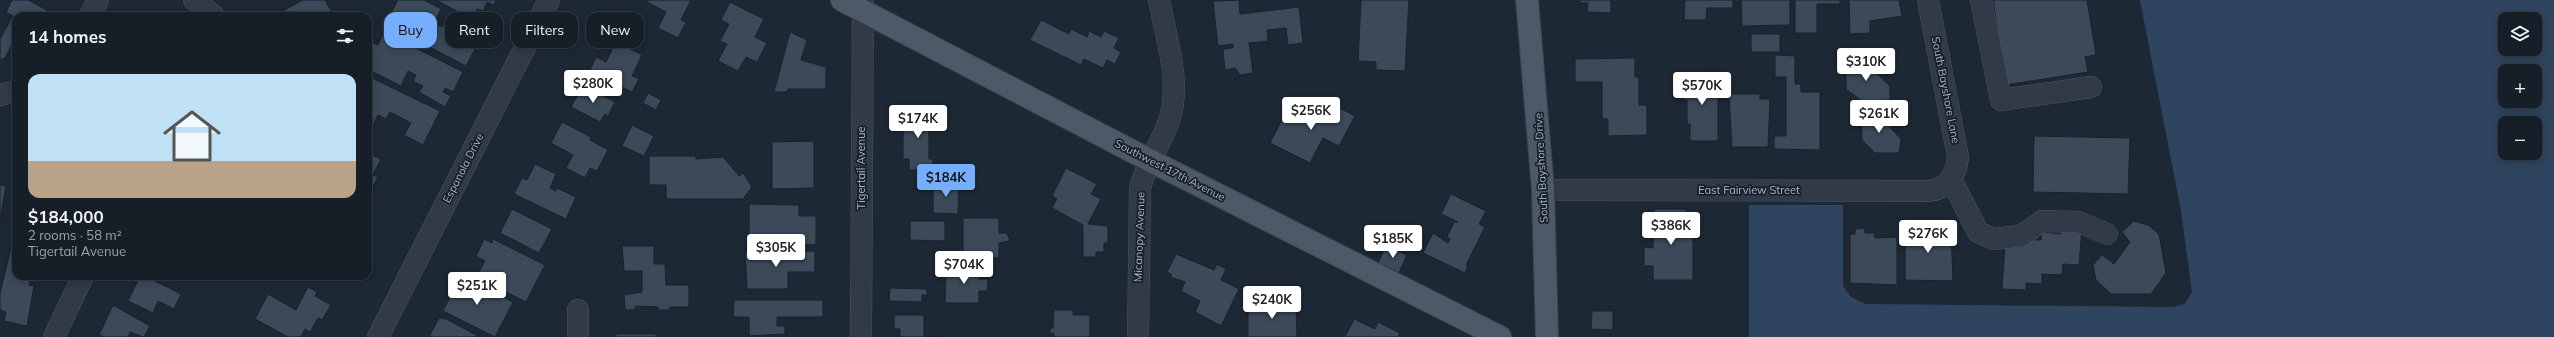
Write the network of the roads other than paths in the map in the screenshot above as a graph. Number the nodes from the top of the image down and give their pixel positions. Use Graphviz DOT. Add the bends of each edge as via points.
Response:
graph roads {
  1 [pos="98,0"];
  2 [pos="194,0"];
  3 [pos="549,0"];
  4 [pos="842,0"];
  5 [pos="1159,0"];
  6 [pos="1527,0"];
  7 [pos="1928,0"];
  8 [pos="1981,0"];
  9 [pos="863,5"];
  10 [pos="92,12"];
  11 [pos="209,12"];
  12 [pos="2091,87"];
  13 [pos="12,92"];
  14 [pos="0,95"];
  15 [pos="1151,161"];
  16 [pos="1951,179"];
  17 [pos="1543,190"];
  18 [pos="2107,234"];
  19 [pos="81,280"];
  20 [pos="578,310"];
  21 [pos="54,337"];
  22 [pos="378,337"];
  23 [pos="578,337"];
  24 [pos="861,337"];
  25 [pos="1138,337"];
  26 [pos="1500,337"];
  27 [pos="1547,337"];
  1 -- 10 [label="street"];
  2 -- 11 [label="street"];
  3 -- 22 [label="street, Espanola Drive"];
  4 -- 9 [label="main road, Southwest 17th Avenue"];
  5 -- 15 [label="street, Micanopy Avenue" via="1170,60 1173,99 1169,120"];
  6 -- 17 [label="main road, South Bayshore Drive"];
  7 -- 16 [label="street, South Bayshore Lane" via="1957,149 1956,170"];
  8 -- 12 [label="street" via="2001,100"];
  9 -- 15 [label="main road, Southwest 17th Avenue" via="900,32"];
  9 -- 24 [label="street, Tigertail Avenue"];
  13 -- 14 [label="street"];
  15 -- 25 [label="street, Micanopy Avenue" via="1140,189"];
  15 -- 26 [label="main road, Southwest 17th Avenue"];
  16 -- 17 [label="street, East Fairview Street" via="1940,189 1928,191"];
  16 -- 18 [label="street" via="1978,232 1985,236 2004,239 2021,236 2042,221 2079,222"];
  17 -- 27 [label="main road, South Bayshore Drive"];
  19 -- 21 [label="street"];
  20 -- 23 [label="street"];
}
